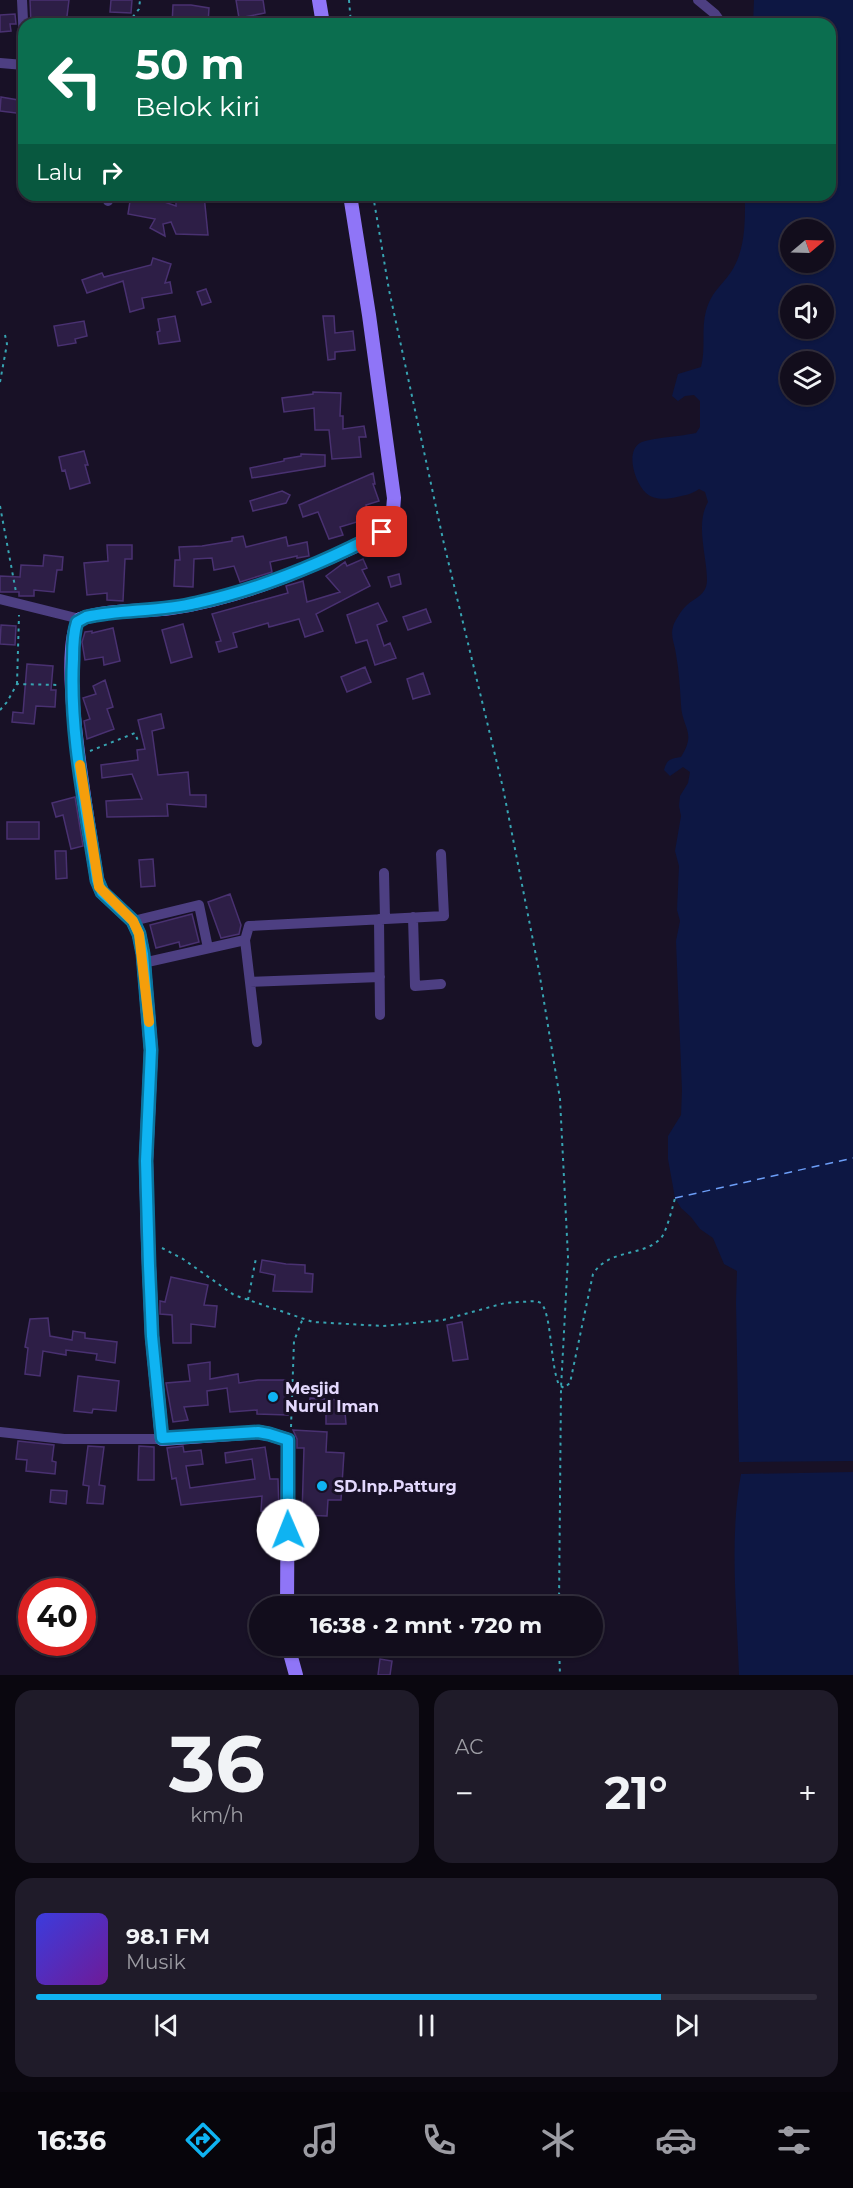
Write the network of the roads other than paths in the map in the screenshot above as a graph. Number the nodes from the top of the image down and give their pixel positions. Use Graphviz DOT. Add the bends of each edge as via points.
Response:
graph roads {
  1 [pos="22,0"];
  2 [pos="319,0"];
  3 [pos="698,0"];
  4 [pos="23,18"];
  5 [pos="322,18"];
  6 [pos="717,18"];
  7 [pos="0,63"];
  8 [pos="18,64"];
  9 [pos="351,201"];
  10 [pos="0,599"];
  11 [pos="81,619"];
  12 [pos="441,854"];
  13 [pos="384,873"];
  14 [pos="412,917"];
  15 [pos="382,919"];
  16 [pos="133,921"];
  17 [pos="245,939"];
  18 [pos="208,948"];
  19 [pos="143,963"];
  20 [pos="380,977"];
  21 [pos="250,982"];
  22 [pos="441,984"];
  23 [pos="380,1015"];
  24 [pos="257,1042"];
  25 [pos="0,1432"];
  26 [pos="162,1438"];
  27 [pos="287,1596"];
  28 [pos="291,1656"];
  29 [pos="296,1675"];
  1 -- 4 [label="street"];
  2 -- 5 [label="street"];
  3 -- 6 [label="street"];
  7 -- 8 [label="street"];
  9 -- 11 [label="street" via="394,498 392,523 334,556 275,581 196,604"];
  10 -- 11 [label="street"];
  11 -- 16 [label="street" via="74,636 71,685 99,887"];
  12 -- 14 [label="street" via="444,916"];
  13 -- 15 [label="street"];
  14 -- 15 [label="street"];
  14 -- 22 [label="street" via="415,986"];
  15 -- 17 [label="street" via="249,926"];
  15 -- 20 [label="street"];
  16 -- 18 [label="street" via="199,905"];
  16 -- 19 [label="street"];
  17 -- 18 [label="street"];
  17 -- 21 [label="street"];
  18 -- 19 [label="street"];
  19 -- 26 [label="street" via="151,1050 146,1161 148,1243"];
  20 -- 21 [label="street"];
  20 -- 23 [label="street"];
  21 -- 24 [label="street"];
  25 -- 26 [label="street" via="64,1439"];
  26 -- 27 [label="street" via="258,1432 288,1440"];
  28 -- 29 [label="street"];
}
